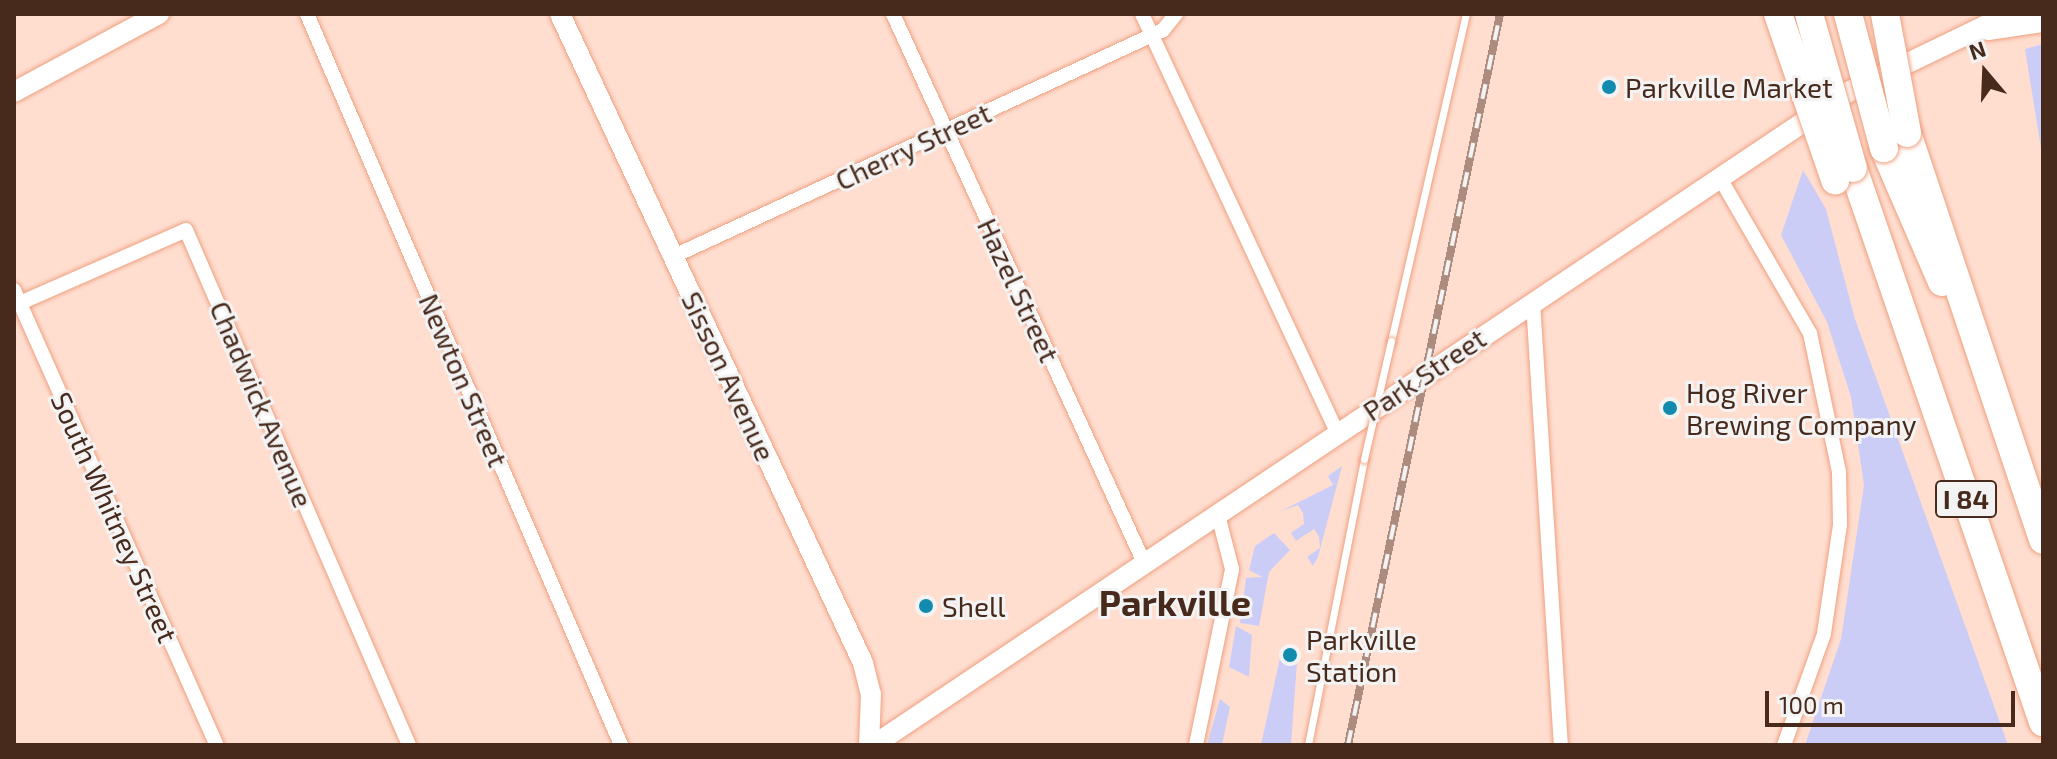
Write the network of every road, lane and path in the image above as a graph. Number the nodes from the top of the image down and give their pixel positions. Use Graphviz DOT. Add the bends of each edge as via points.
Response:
graph roads {
  1 [pos="159,14"];
  2 [pos="307,14"];
  3 [pos="560,14"];
  4 [pos="893,14"];
  5 [pos="1142,14"];
  6 [pos="1176,14"];
  7 [pos="1466,14"];
  8 [pos="1778,14"];
  9 [pos="1809,14"];
  10 [pos="1848,14"];
  11 [pos="1885,14"];
  12 [pos="2009,14"];
  13 [pos="2043,22"];
  14 [pos="1988,30"];
  15 [pos="1152,35"];
  16 [pos="14,92"];
  17 [pos="946,130"];
  18 [pos="1896,140"];
  19 [pos="1844,174"];
  20 [pos="1720,178"];
  21 [pos="674,256"];
  22 [pos="17,296"];
  23 [pos="1533,302"];
  24 [pos="1337,432"];
  25 [pos="1218,515"];
  26 [pos="2043,540"];
  27 [pos="1145,565"];
  28 [pos="2043,722"];
  29 [pos="217,745"];
  30 [pos="409,745"];
  31 [pos="621,745"];
  32 [pos="872,745"];
  33 [pos="1196,745"];
  34 [pos="1308,745"];
  35 [pos="1561,745"];
  36 [pos="1784,745"];
  1 -- 16 [label="main road"];
  2 -- 31 [label="street, Newton Street"];
  3 -- 21 [label="main road, Sisson Avenue"];
  4 -- 17 [label="street, Hazel Street"];
  5 -- 15 [label="street"];
  6 -- 15 [label="street, Cherry Street"];
  7 -- 34 [label="lane, bridge" via="1356,495"];
  8 -- 19 [label="highway, bridge"];
  9 -- 19 [label="highway, I 84, bridge"];
  10 -- 18 [label="highway, bridge"];
  11 -- 18 [label="highway, I 84, bridge"];
  12 -- 14 [label="main road, Park Street"];
  13 -- 14 [label="main road, Park Street"];
  14 -- 20 [label="main road, Park Street" via="1879,74"];
  15 -- 17 [label="street, Cherry Street"];
  15 -- 24 [label="street"];
  17 -- 21 [label="street, Cherry Street"];
  17 -- 27 [label="street, Hazel Street"];
  18 -- 26 [label="highway, I 84" via="1963,307"];
  19 -- 28 [label="highway, I 84" via="1889,275"];
  20 -- 23 [label="main road, Park Street"];
  20 -- 36 [label="street" via="1810,333 1839,472 1840,525 1824,634"];
  21 -- 32 [label="main road, Sisson Avenue" via="863,663 871,694"];
  22 -- 29 [label="street, South Whitney Street"];
  22 -- 30 [label="street, Chadwick Avenue" via="186,230"];
  23 -- 24 [label="main road, Park Street"];
  23 -- 35 [label="street"];
  24 -- 25 [label="main road, Park Street"];
  25 -- 27 [label="main road, Park Street"];
  25 -- 33 [label="street" via="1232,569"];
  27 -- 32 [label="main road, Park Street"];
}
